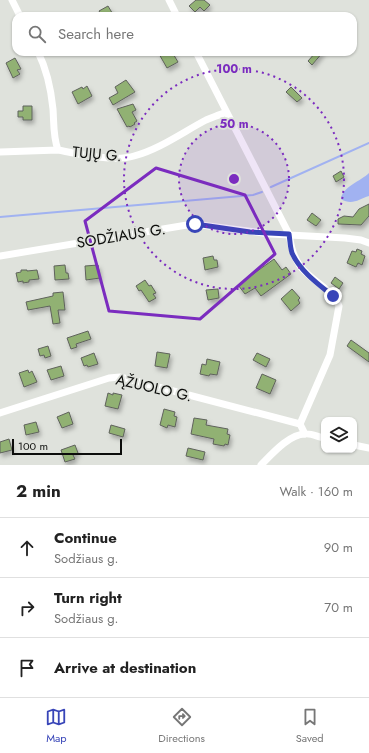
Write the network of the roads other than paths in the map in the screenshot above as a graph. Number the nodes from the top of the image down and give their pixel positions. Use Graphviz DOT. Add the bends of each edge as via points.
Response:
graph roads {
  1 [pos="12,0"];
  2 [pos="169,0"];
  3 [pos="18,12"];
  4 [pos="175,12"];
  5 [pos="39,56"];
  6 [pos="198,56"];
  7 [pos="226,112"];
  8 [pos="58,150"];
  9 [pos="0,152"];
  10 [pos="289,234"];
  11 [pos="369,243"];
  12 [pos="0,256"];
  13 [pos="0,413"];
  14 [pos="300,424"];
  15 [pos="305,434"];
  16 [pos="321,437"];
  17 [pos="357,446"];
  18 [pos="369,448"];
  19 [pos="261,465"];
  1 -- 3 [label="street"];
  2 -- 4 [label="street"];
  5 -- 8 [label="street, TUJŲ G." via="48,79"];
  6 -- 7 [label="street"];
  7 -- 8 [label="street, TUJŲ G." via="134,156 85,156"];
  7 -- 10 [label="street"];
  8 -- 9 [label="street"];
  10 -- 11 [label="street, SODŽIAUS G." via="350,238"];
  10 -- 12 [label="street, SODŽIAUS G." via="250,232 193,224"];
  10 -- 14 [label="street" via="292,252 301,267 333,296 339,306 330,355"];
  13 -- 14 [label="street, ĄŽUOLO G." via="109,378 120,377"];
  14 -- 15 [label="street"];
  15 -- 16 [label="street"];
  15 -- 19 [label="street" via="292,438 280,446"];
  17 -- 18 [label="street"];
}
